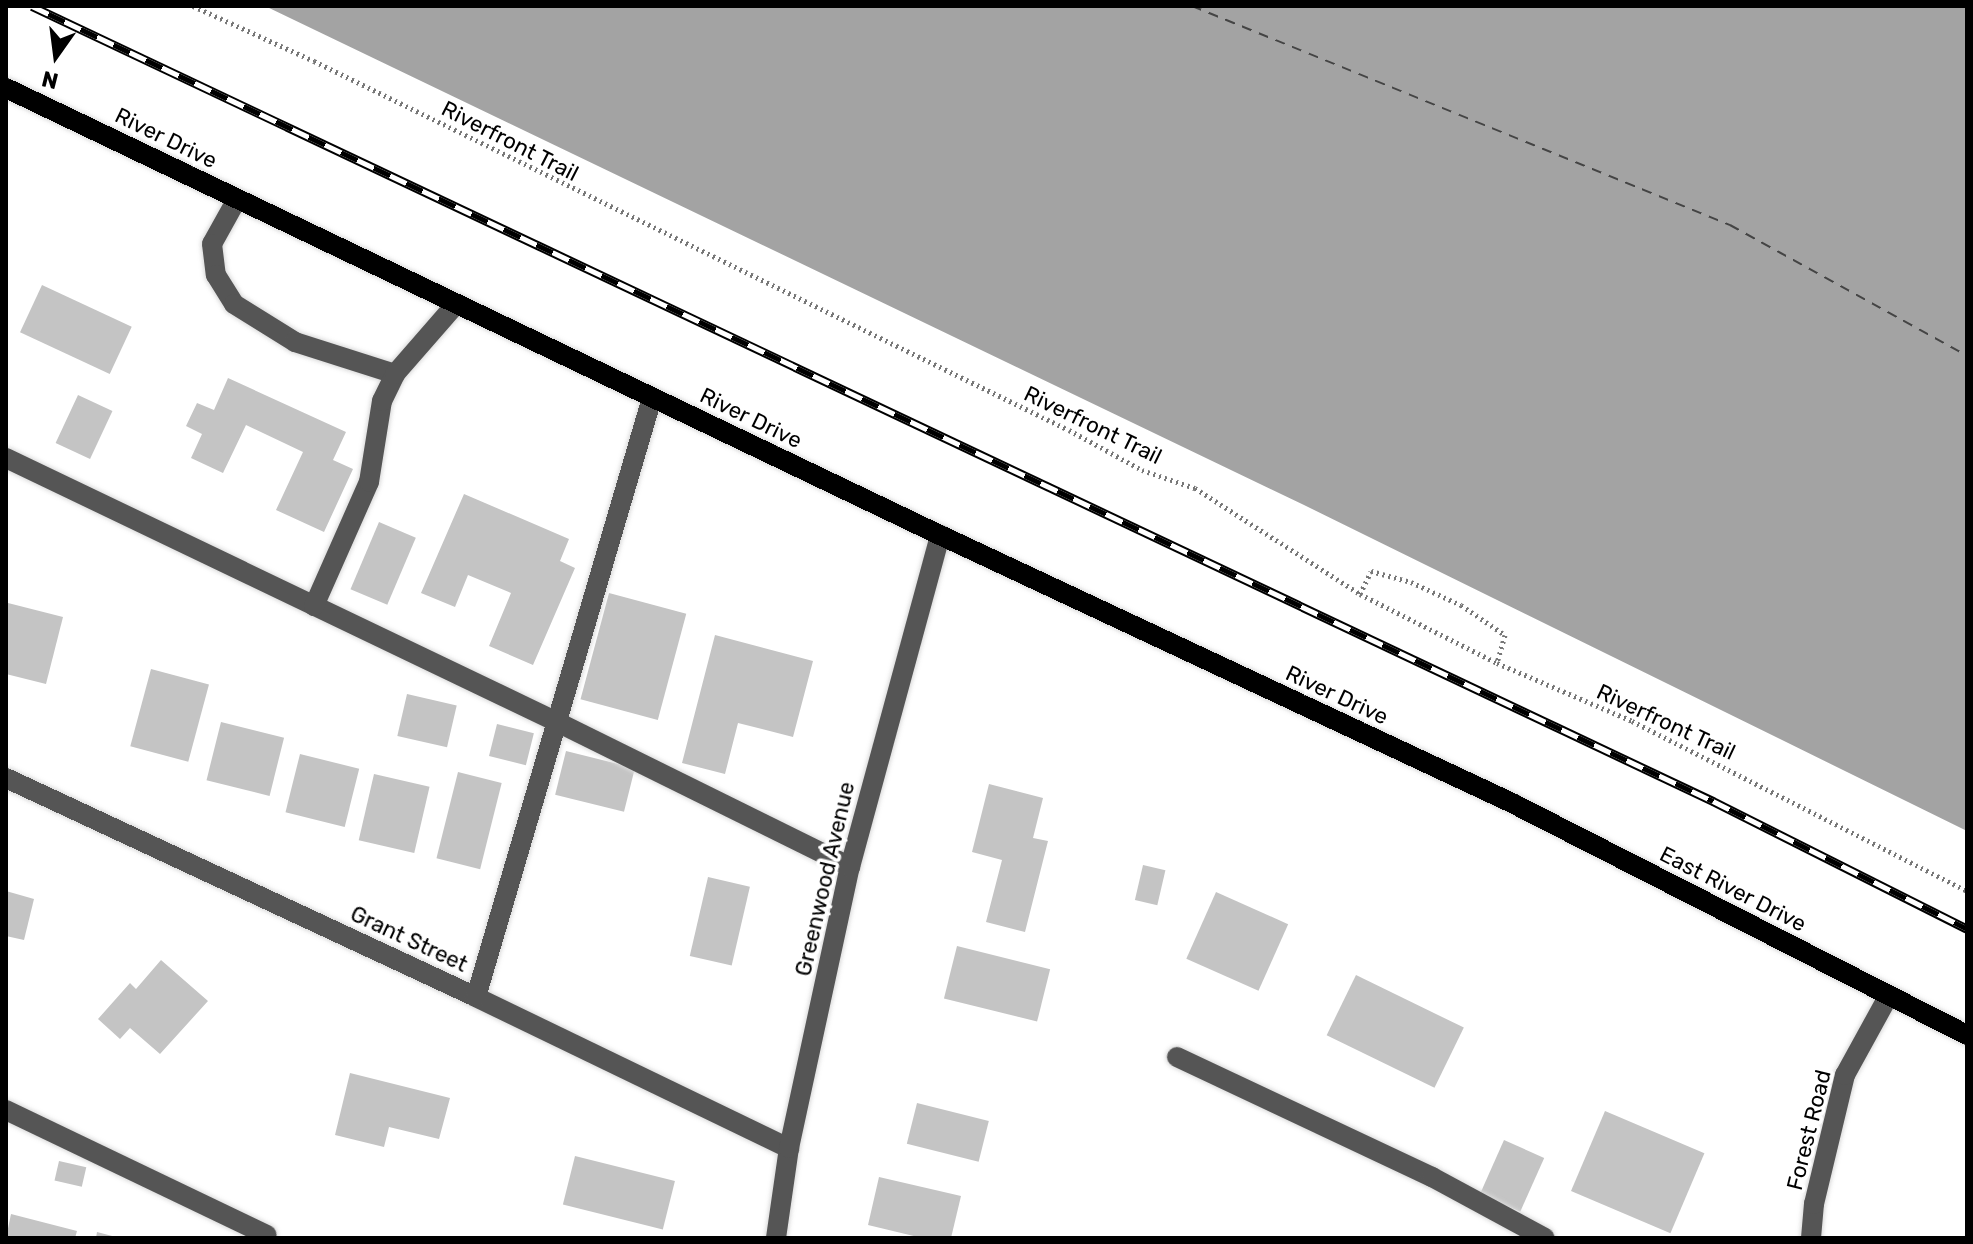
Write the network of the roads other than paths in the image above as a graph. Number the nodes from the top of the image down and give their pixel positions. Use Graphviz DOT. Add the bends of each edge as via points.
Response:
graph roads {
  1 [pos="6,88"];
  2 [pos="237,199"];
  3 [pos="456,304"];
  4 [pos="395,374"];
  5 [pos="652,398"];
  6 [pos="6,458"];
  7 [pos="940,535"];
  8 [pos="314,606"];
  9 [pos="557,722"];
  10 [pos="6,778"];
  11 [pos="1477,787"];
  12 [pos="850,867"];
  13 [pos="1889,995"];
  14 [pos="476,997"];
  15 [pos="1967,1035"];
  16 [pos="1177,1057"];
  17 [pos="6,1110"];
  18 [pos="789,1148"];
  19 [pos="267,1235"];
  20 [pos="781,1236"];
  21 [pos="1545,1238"];
  22 [pos="1811,1238"];
  1 -- 2 [label="main road, River Drive"];
  2 -- 3 [label="main road, River Drive"];
  2 -- 4 [label="street" via="212,244 216,275 234,304 295,342"];
  3 -- 4 [label="street"];
  3 -- 5 [label="main road, River Drive"];
  4 -- 8 [label="street" via="382,401 369,482"];
  5 -- 7 [label="main road, River Drive"];
  5 -- 9 [label="street"];
  6 -- 8 [label="street"];
  7 -- 11 [label="main road, River Drive"];
  7 -- 12 [label="street, Greenwood Avenue"];
  8 -- 9 [label="street"];
  9 -- 12 [label="street"];
  9 -- 14 [label="street"];
  10 -- 14 [label="street, Grant Street"];
  11 -- 13 [label="main road, East River Drive"];
  12 -- 18 [label="street, Greenwood Avenue"];
  13 -- 15 [label="main road, East River Drive"];
  13 -- 22 [label="street, Forest Road" via="1845,1075 1814,1204"];
  14 -- 18 [label="street, Grant Street"];
  16 -- 21 [label="street" via="1432,1177"];
  17 -- 19 [label="street"];
  18 -- 20 [label="street, Greenwood Avenue"];
}
